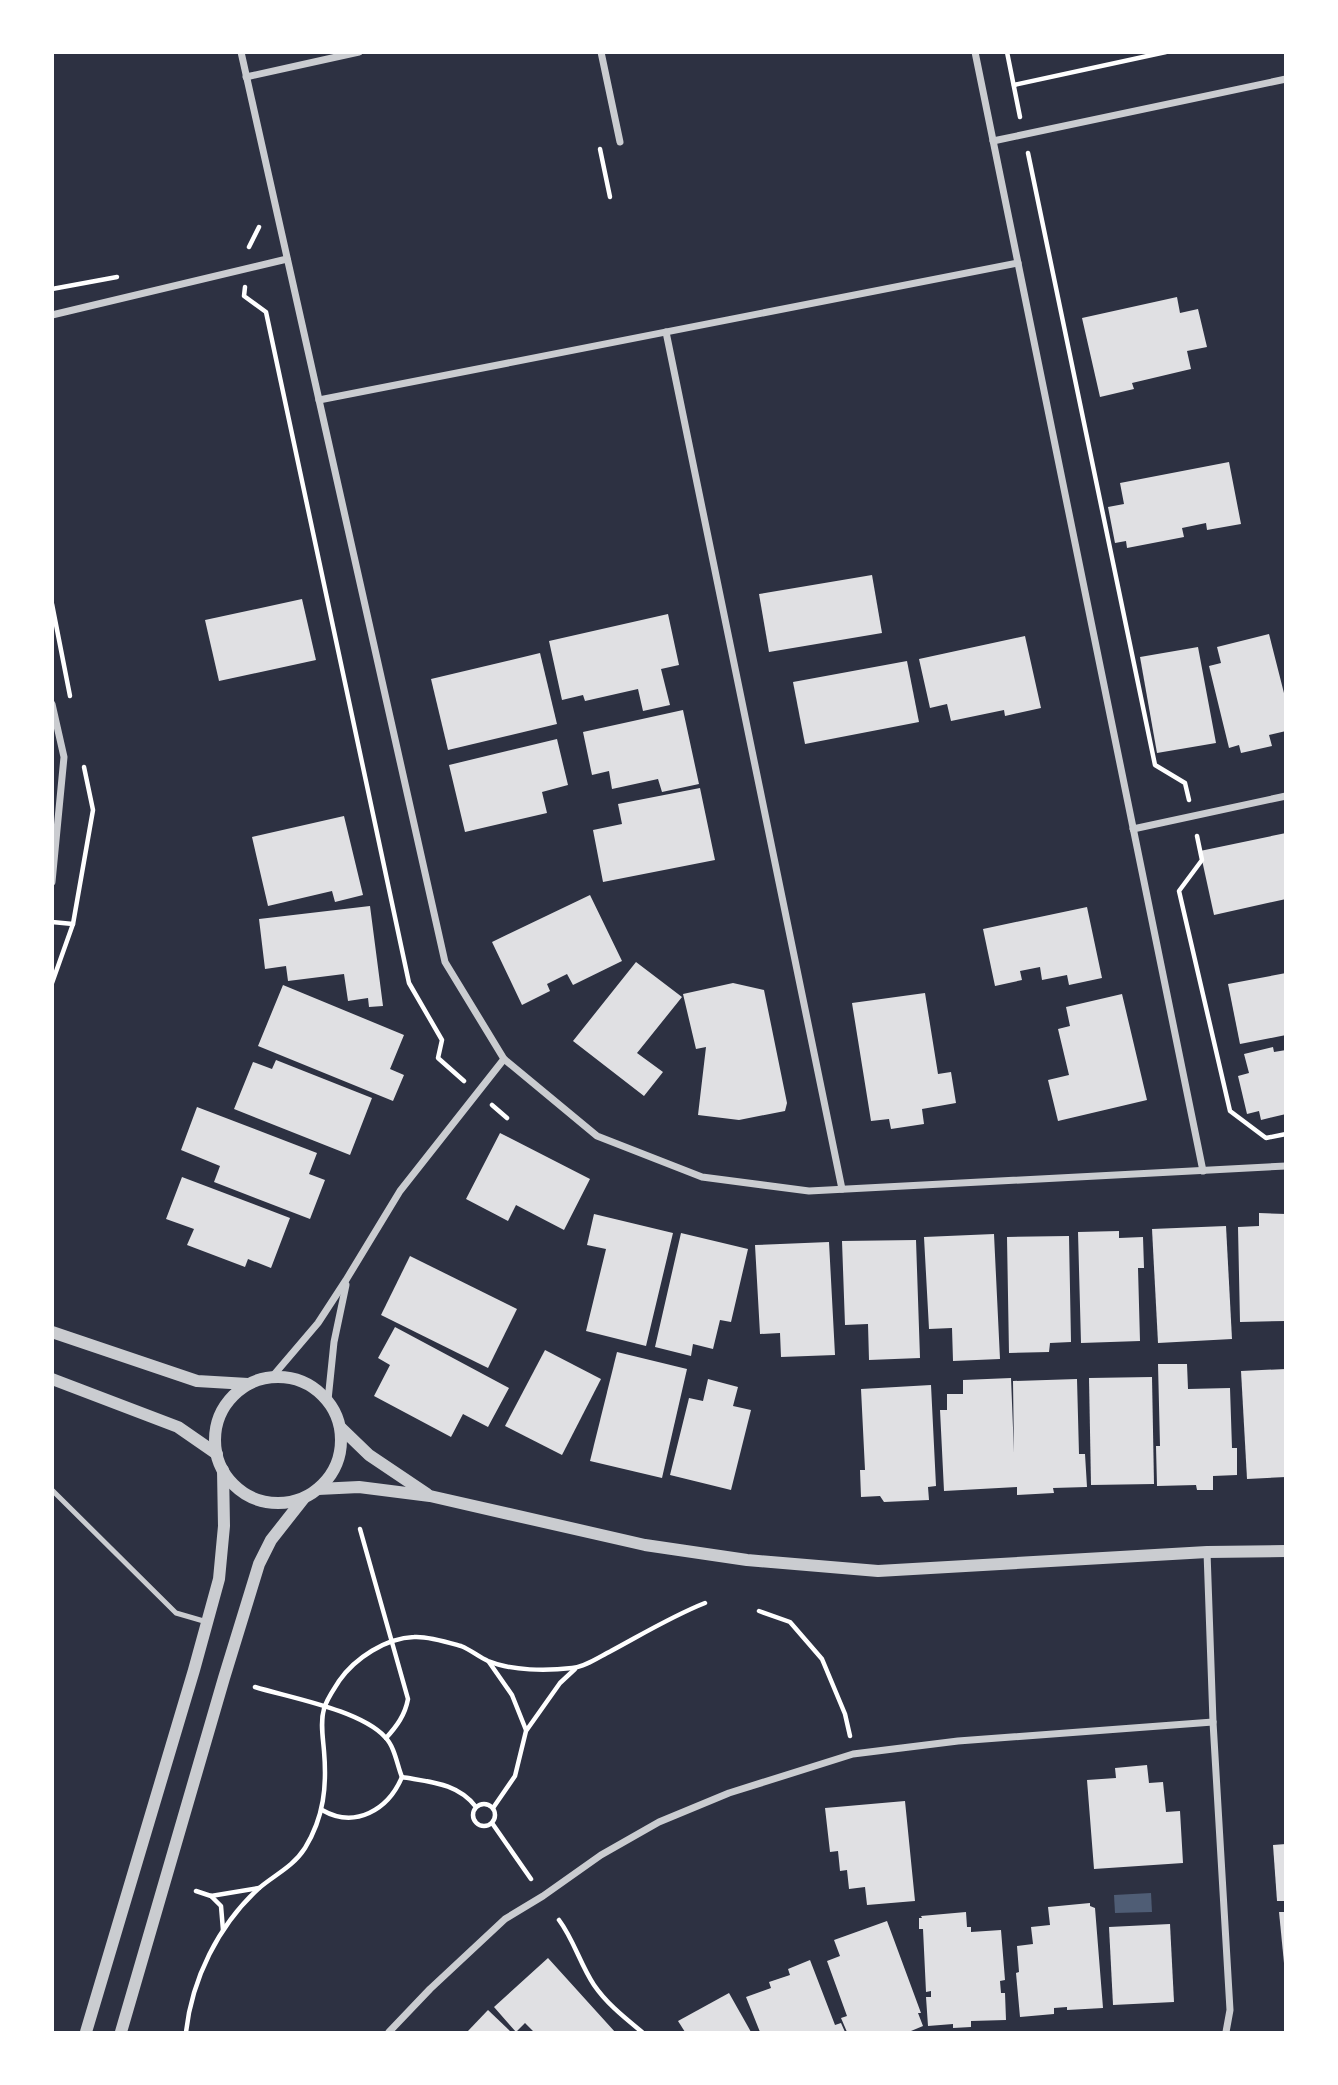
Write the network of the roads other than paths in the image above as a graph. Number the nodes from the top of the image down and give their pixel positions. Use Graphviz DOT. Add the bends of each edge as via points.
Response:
graph roads {
  1 [pos="241,52"];
  2 [pos="359,52"];
  3 [pos="601,52"];
  4 [pos="975,52"];
  5 [pos="246,76"];
  6 [pos="1286,79"];
  7 [pos="993,141"];
  8 [pos="620,142"];
  9 [pos="287,259"];
  10 [pos="1018,263"];
  11 [pos="52,315"];
  12 [pos="666,332"];
  13 [pos="319,400"];
  14 [pos="52,704"];
  15 [pos="1286,796"];
  16 [pos="1133,829"];
  17 [pos="55,852"];
  18 [pos="52,882"];
  19 [pos="504,1059"];
  20 [pos="1286,1166"];
  21 [pos="1203,1171"];
  22 [pos="842,1189"];
  23 [pos="346,1280"];
  24 [pos="52,1332"];
  25 [pos="272,1377"];
  26 [pos="52,1379"];
  27 [pos="248,1384"];
  28 [pos="328,1401"];
  29 [pos="340,1427"];
  30 [pos="217,1454"];
  31 [pos="223,1470"];
  32 [pos="318,1489"];
  33 [pos="52,1490"];
  34 [pos="430,1496"];
  35 [pos="304,1498"];
  36 [pos="1286,1551"];
  37 [pos="1207,1552"];
  38 [pos="207,1622"];
  39 [pos="1213,1722"];
  40 [pos="86,2032"];
  41 [pos="121,2032"];
  42 [pos="389,2032"];
  43 [pos="1226,2032"];
  1 -- 5 [label="street"];
  2 -- 5 [label="street"];
  3 -- 8 [label="street"];
  4 -- 7 [label="street"];
  5 -- 9 [label="street"];
  6 -- 7 [label="street"];
  7 -- 10 [label="street"];
  9 -- 11 [label="street"];
  9 -- 13 [label="street"];
  10 -- 12 [label="street"];
  10 -- 16 [label="street"];
  12 -- 13 [label="street"];
  12 -- 22 [label="street"];
  13 -- 19 [label="street" via="444,962"];
  14 -- 17 [label="street" via="64,757"];
  15 -- 16 [label="street"];
  16 -- 21 [label="street"];
  17 -- 18 [label="street"];
  19 -- 22 [label="street" via="597,1136 702,1177 809,1191"];
  19 -- 23 [label="street" via="400,1191"];
  20 -- 21 [label="street"];
  21 -- 22 [label="street"];
  23 -- 25 [label="street" via="318,1323"];
  23 -- 28 [label="street"];
  24 -- 27 [label="street" via="197,1381"];
  25 -- 27 [label="street"];
  25 -- 28 [label="street" via="303,1382"];
  26 -- 30 [label="street" via="178,1427"];
  27 -- 30 [label="street" via="224,1407 215,1438"];
  28 -- 29 [label="street"];
  29 -- 32 [label="street" via="338,1461"];
  29 -- 34 [label="street" via="369,1455"];
  30 -- 31 [label="street"];
  31 -- 35 [label="street" via="232,1483 258,1500 273,1503"];
  31 -- 38 [label="street" via="222,1559"];
  32 -- 34 [label="street" via="359,1487"];
  32 -- 35 [label="street"];
  33 -- 38 [label="lane" via="176,1613"];
  34 -- 37 [label="street" via="645,1545 878,1572"];
  35 -- 41 [label="street" via="271,1540 259,1564"];
  36 -- 37 [label="street"];
  37 -- 39 [label="street"];
  38 -- 40 [label="street"];
  39 -- 42 [label="street" via="958,1741 853,1754 729,1793 601,1855 505,1919"];
  39 -- 43 [label="street" via="1230,2010"];
}
